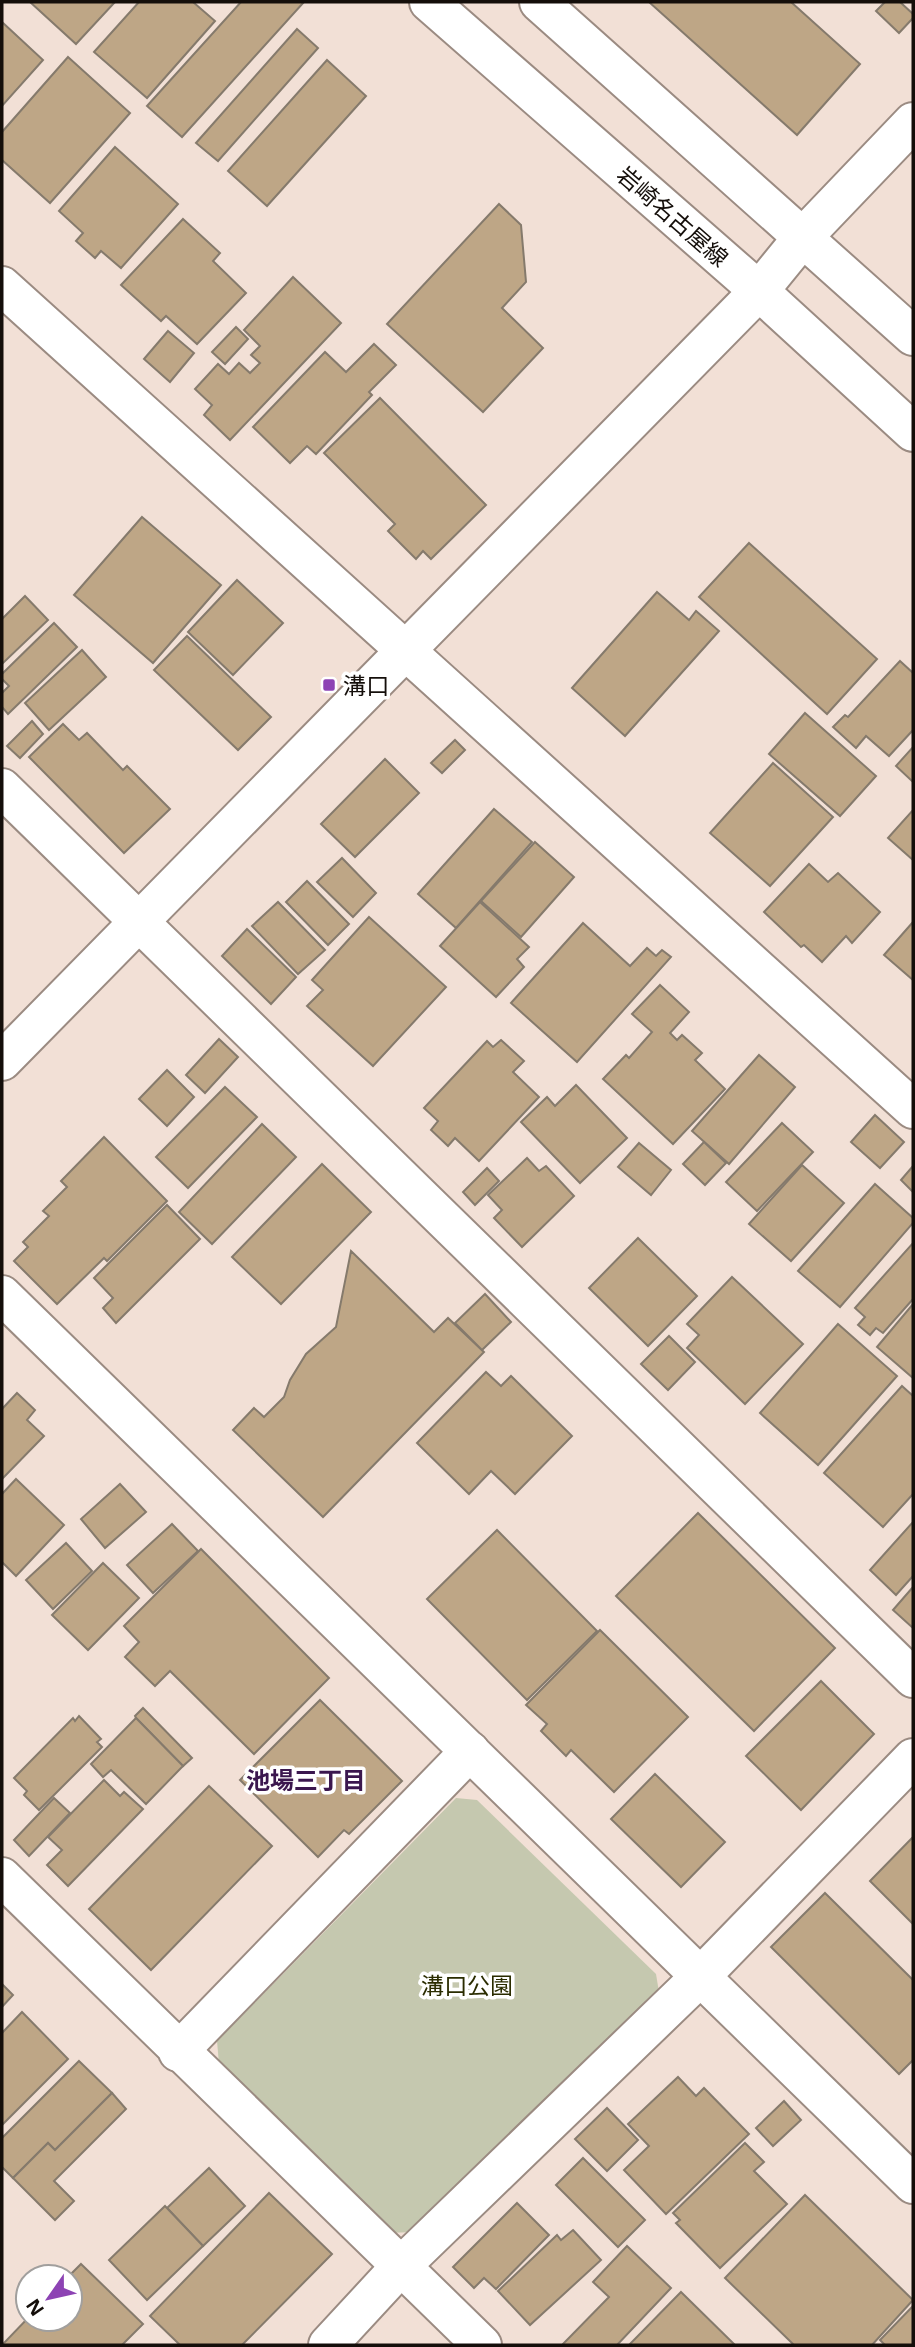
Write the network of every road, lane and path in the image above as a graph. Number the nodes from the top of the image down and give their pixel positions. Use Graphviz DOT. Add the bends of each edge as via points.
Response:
graph roads {
  1 [pos="429,2"];
  2 [pos="539,2"];
  3 [pos="913,122"];
  4 [pos="803,237"];
  5 [pos="2,286"];
  6 [pos="759,291"];
  7 [pos="913,337"];
  8 [pos="913,432"];
  9 [pos="405,651"];
  10 [pos="2,788"];
  11 [pos="138,922"];
  12 [pos="2,1060"];
  13 [pos="913,1109"];
  14 [pos="2,1295"];
  15 [pos="913,1678"];
  16 [pos="470,1751"];
  17 [pos="913,1758"];
  18 [pos="2,1877"];
  19 [pos="701,1976"];
  20 [pos="178,2052"];
  21 [pos="913,2184"];
  22 [pos="401,2266"];
  23 [pos="328,2345"];
  24 [pos="482,2345"];
  1 -- 6 [label="street, 岩崎名古屋線"];
  2 -- 4 [label="street"];
  3 -- 4 [label="street"];
  4 -- 6 [label="street"];
  4 -- 7 [label="street"];
  5 -- 9 [label="street"];
  6 -- 8 [label="street, 岩崎名古屋線"];
  6 -- 9 [label="street"];
  9 -- 11 [label="street"];
  9 -- 13 [label="street"];
  10 -- 11 [label="street"];
  11 -- 12 [label="street"];
  11 -- 15 [label="street"];
  14 -- 16 [label="street"];
  16 -- 19 [label="street"];
  16 -- 20 [label="street"];
  17 -- 19 [label="street"];
  18 -- 20 [label="street"];
  19 -- 21 [label="street"];
  19 -- 22 [label="street"];
  20 -- 22 [label="street"];
  22 -- 23 [label="street"];
  22 -- 24 [label="street"];
}
